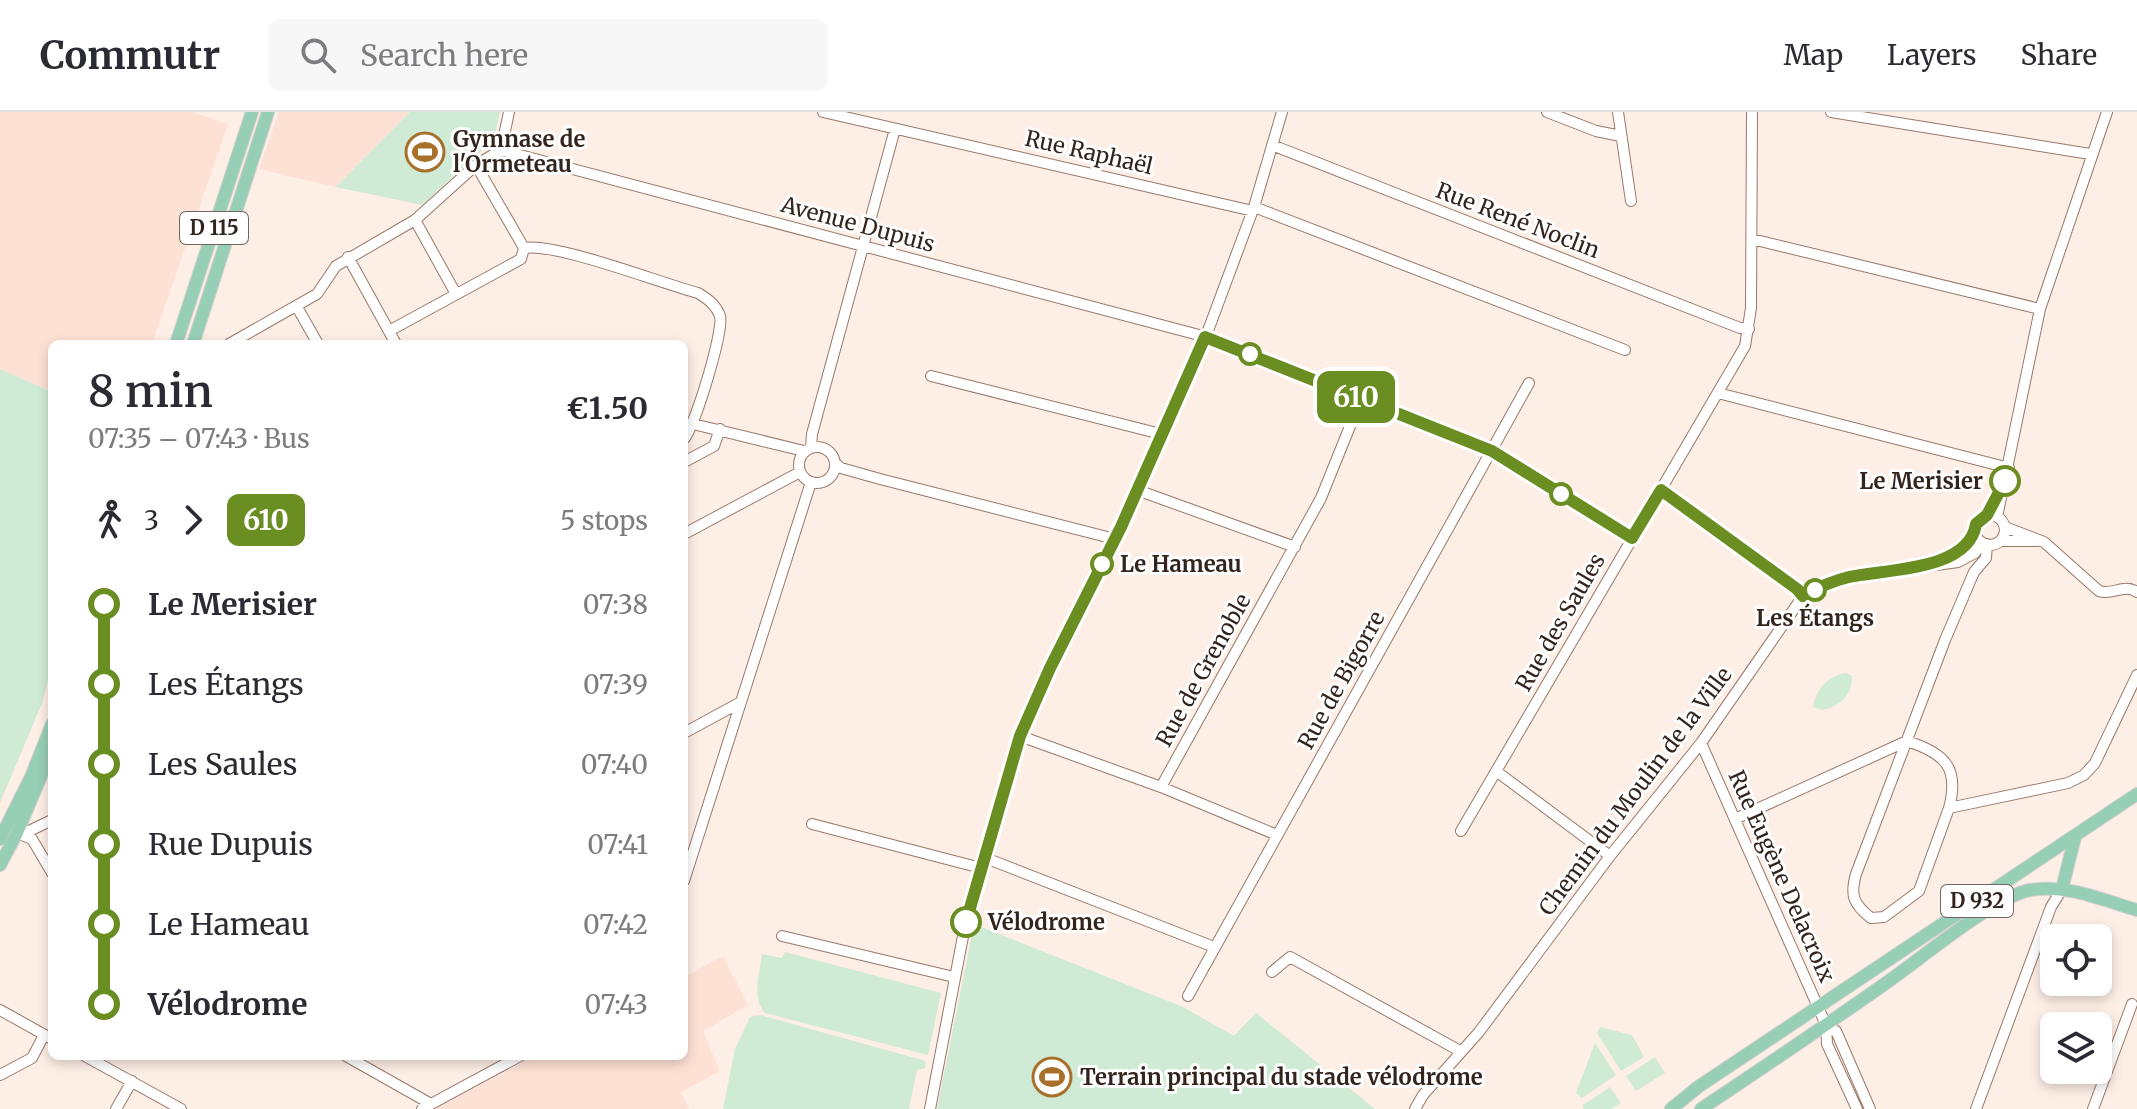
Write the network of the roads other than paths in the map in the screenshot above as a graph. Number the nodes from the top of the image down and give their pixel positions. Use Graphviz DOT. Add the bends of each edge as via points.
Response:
graph roads {
  1 [pos="252,112"];
  2 [pos="268,112"];
  3 [pos="509,112"];
  4 [pos="823,112"];
  5 [pos="1282,112"];
  6 [pos="1547,112"];
  7 [pos="1618,112"];
  8 [pos="1752,112"];
  9 [pos="1831,112"];
  10 [pos="2107,112"];
  11 [pos="895,129"];
  12 [pos="1621,136"];
  13 [pos="1272,145"];
  14 [pos="501,150"];
  15 [pos="2090,154"];
  16 [pos="476,165"];
  17 [pos="1631,201"];
  18 [pos="1254,209"];
  19 [pos="415,220"];
  20 [pos="1752,239"];
  21 [pos="863,246"];
  22 [pos="524,248"];
  23 [pos="348,257"];
  24 [pos="456,294"];
  25 [pos="297,307"];
  26 [pos="2040,309"];
  27 [pos="1749,329"];
  28 [pos="389,331"];
  29 [pos="1205,337"];
  30 [pos="177,340"];
  31 [pos="194,340"];
  32 [pos="236,340"];
  33 [pos="316,340"];
  34 [pos="394,340"];
  35 [pos="1625,350"];
  36 [pos="931,376"];
  37 [pos="1529,383"];
  38 [pos="1718,393"];
  39 [pos="1361,399"];
  40 [pos="693,424"];
  41 [pos="720,429"];
  42 [pos="688,432"];
  43 [pos="1161,434"];
  44 [pos="808,449"];
  45 [pos="1492,451"];
  46 [pos="688,460"];
  47 [pos="835,463"];
  48 [pos="2009,468"];
  49 [pos="800,472"];
  50 [pos="811,482"];
  51 [pos="1137,490"];
  52 [pos="1661,490"];
  53 [pos="1992,516"];
  54 [pos="2005,527"];
  55 [pos="688,532"];
  56 [pos="1632,538"];
  57 [pos="1115,539"];
  58 [pos="1982,540"];
  59 [pos="2000,541"];
  60 [pos="2044,542"];
  61 [pos="1295,547"];
  62 [pos="2137,592"];
  63 [pos="1803,596"];
  64 [pos="2137,675"];
  65 [pos="741,702"];
  66 [pos="688,731"];
  67 [pos="48,734"];
  68 [pos="1020,736"];
  69 [pos="1907,741"];
  70 [pos="1701,743"];
  71 [pos="48,759"];
  72 [pos="1496,771"];
  73 [pos="1161,787"];
  74 [pos="2137,794"];
  75 [pos="1949,808"];
  76 [pos="1735,819"];
  77 [pos="48,822"];
  78 [pos="812,824"];
  79 [pos="1461,831"];
  80 [pos="17,833"];
  81 [pos="1277,835"];
  82 [pos="2075,837"];
  83 [pos="0,839"];
  84 [pos="1610,856"];
  85 [pos="982,862"];
  86 [pos="0,865"];
  87 [pos="48,866"];
  88 [pos="688,868"];
  89 [pos="2062,889"];
  90 [pos="2137,910"];
  91 [pos="782,936"];
  92 [pos="1214,947"];
  93 [pos="1272,972"];
  94 [pos="954,977"];
  95 [pos="2137,992"];
  96 [pos="1188,996"];
  97 [pos="2134,1005"];
  98 [pos="1818,1009"];
  99 [pos="0,1010"];
  100 [pos="1826,1025"];
  101 [pos="48,1037"];
  102 [pos="1460,1051"];
  103 [pos="95,1060"];
  104 [pos="352,1060"];
  105 [pos="513,1060"];
  106 [pos="0,1075"];
  107 [pos="132,1081"];
  108 [pos="427,1106"];
  109 [pos="116,1109"];
  110 [pos="181,1109"];
  111 [pos="930,1109"];
  112 [pos="1415,1109"];
  113 [pos="1671,1109"];
  114 [pos="1701,1109"];
  115 [pos="1857,1109"];
  116 [pos="1870,1109"];
  117 [pos="1976,1109"];
  118 [pos="2093,1109"];
  1 -- 30 [label="main road, D 115"];
  2 -- 31 [label="main road, D 115"];
  3 -- 14 [label="street"];
  4 -- 11 [label="street, Rue Raphaël"];
  5 -- 13 [label="street"];
  6 -- 12 [label="street"];
  7 -- 12 [label="street"];
  8 -- 20 [label="street, Rue des Saules"];
  9 -- 15 [label="street"];
  10 -- 15 [label="street"];
  11 -- 18 [label="street, Rue Raphaël"];
  11 -- 21 [label="street"];
  12 -- 17 [label="street"];
  13 -- 18 [label="street"];
  13 -- 27 [label="street, Rue René Noclin"];
  14 -- 16 [label="street"];
  14 -- 21 [label="street, Avenue Dupuis"];
  15 -- 26 [label="street"];
  16 -- 19 [label="street"];
  16 -- 22 [label="street"];
  18 -- 29 [label="street"];
  18 -- 35 [label="street, Rue Raphaël"];
  19 -- 23 [label="street"];
  19 -- 24 [label="street"];
  20 -- 26 [label="street"];
  20 -- 27 [label="street, Rue des Saules"];
  21 -- 29 [label="street, Avenue Dupuis"];
  21 -- 44 [label="street"];
  22 -- 24 [label="street" via="521,259"];
  22 -- 40 [label="street" via="535,246 597,263 698,293 714,304 721,330"];
  23 -- 25 [label="street" via="317,294"];
  23 -- 28 [label="street"];
  24 -- 28 [label="street"];
  25 -- 32 [label="street"];
  25 -- 33 [label="street"];
  26 -- 48 [label="street"];
  27 -- 38 [label="street, Rue des Saules" via="1739,361"];
  28 -- 34 [label="street"];
  29 -- 39 [label="street, Avenue Dupuis"];
  29 -- 43 [label="street"];
  36 -- 43 [label="street"];
  37 -- 45 [label="street, Rue de Bigorre"];
  38 -- 48 [label="street"];
  38 -- 52 [label="street, Rue des Saules"];
  39 -- 45 [label="street, Avenue Dupuis"];
  39 -- 61 [label="street, Rue de Grenoble"];
  40 -- 41 [label="street"];
  40 -- 42 [label="street"];
  41 -- 44 [label="street"];
  41 -- 46 [label="street" via="714,446"];
  43 -- 51 [label="street"];
  44 -- 47 [label="street" via="827,449"];
  44 -- 49 [label="street" via="799,461"];
  45 -- 56 [label="street, Avenue Dupuis"];
  45 -- 81 [label="street, Rue de Bigorre"];
  47 -- 50 [label="street" via="828,479"];
  47 -- 57 [label="street"];
  48 -- 53 [label="street"];
  49 -- 50 [label="street"];
  49 -- 55 [label="street"];
  50 -- 65 [label="street"];
  51 -- 57 [label="street"];
  51 -- 61 [label="street"];
  52 -- 56 [label="street, Rue des Saules"];
  52 -- 63 [label="street"];
  53 -- 54 [label="street"];
  53 -- 58 [label="street" via="1978,520"];
  54 -- 59 [label="street"];
  54 -- 60 [label="street"];
  56 -- 72 [label="street, Rue des Saules"];
  57 -- 68 [label="street"];
  58 -- 59 [label="street"];
  58 -- 63 [label="street" via="1927,565 1849,577"];
  58 -- 69 [label="street" via="1986,558 1974,572"];
  59 -- 60 [label="street"];
  60 -- 62 [label="street" via="2099,591"];
  61 -- 73 [label="street, Rue de Grenoble"];
  63 -- 70 [label="street, Chemin du Moulin de la Ville"];
  64 -- 75 [label="street" via="2095,763 2084,775"];
  65 -- 66 [label="street"];
  65 -- 88 [label="street"];
  67 -- 83 [label="main road"];
  68 -- 73 [label="street"];
  68 -- 85 [label="street"];
  69 -- 75 [label="street" via="1939,754 1950,767 1954,790"];
  69 -- 75 [label="street" via="1851,891 1871,918 1884,917 1919,891"];
  69 -- 76 [label="street"];
  70 -- 76 [label="street, Rue Eugène Delacroix"];
  70 -- 84 [label="street, Chemin du Moulin de la Ville"];
  71 -- 80 [label="main road"];
  72 -- 79 [label="street, Rue des Saules"];
  72 -- 84 [label="street"];
  73 -- 81 [label="street"];
  74 -- 82 [label="main road, D 932"];
  76 -- 98 [label="street, Rue Eugène Delacroix"];
  77 -- 80 [label="street"];
  78 -- 85 [label="street"];
  80 -- 86 [label="main road"];
  80 -- 87 [label="street" via="32,839"];
  81 -- 92 [label="street, Rue de Bigorre"];
  82 -- 89 [label="main road"];
  82 -- 98 [label="main road, D 932"];
  84 -- 102 [label="street, Chemin du Moulin de la Ville"];
  85 -- 92 [label="street"];
  85 -- 94 [label="street"];
  89 -- 90 [label="main road, D 932"];
  89 -- 100 [label="main road, D 932" via="2029,890 2001,901"];
  89 -- 117 [label="street"];
  91 -- 94 [label="street"];
  92 -- 96 [label="street, Rue de Bigorre"];
  93 -- 102 [label="street" via="1290,957"];
  94 -- 111 [label="street"];
  95 -- 97 [label="street"];
  97 -- 118 [label="street"];
  98 -- 100 [label="street, Rue Eugène Delacroix"];
  98 -- 113 [label="main road, D 932"];
  99 -- 101 [label="street"];
  100 -- 114 [label="main road, D 932"];
  100 -- 115 [label="street, Rue Eugène Delacroix" via="1827,1044"];
  100 -- 116 [label="street, Rue Eugène Delacroix" via="1836,1031"];
  101 -- 106 [label="street" via="32,1058"];
  102 -- 112 [label="street, Chemin du Moulin de la Ville"];
  103 -- 107 [label="street"];
  104 -- 108 [label="street"];
  105 -- 108 [label="street"];
  107 -- 109 [label="street"];
  107 -- 110 [label="street"];
}
